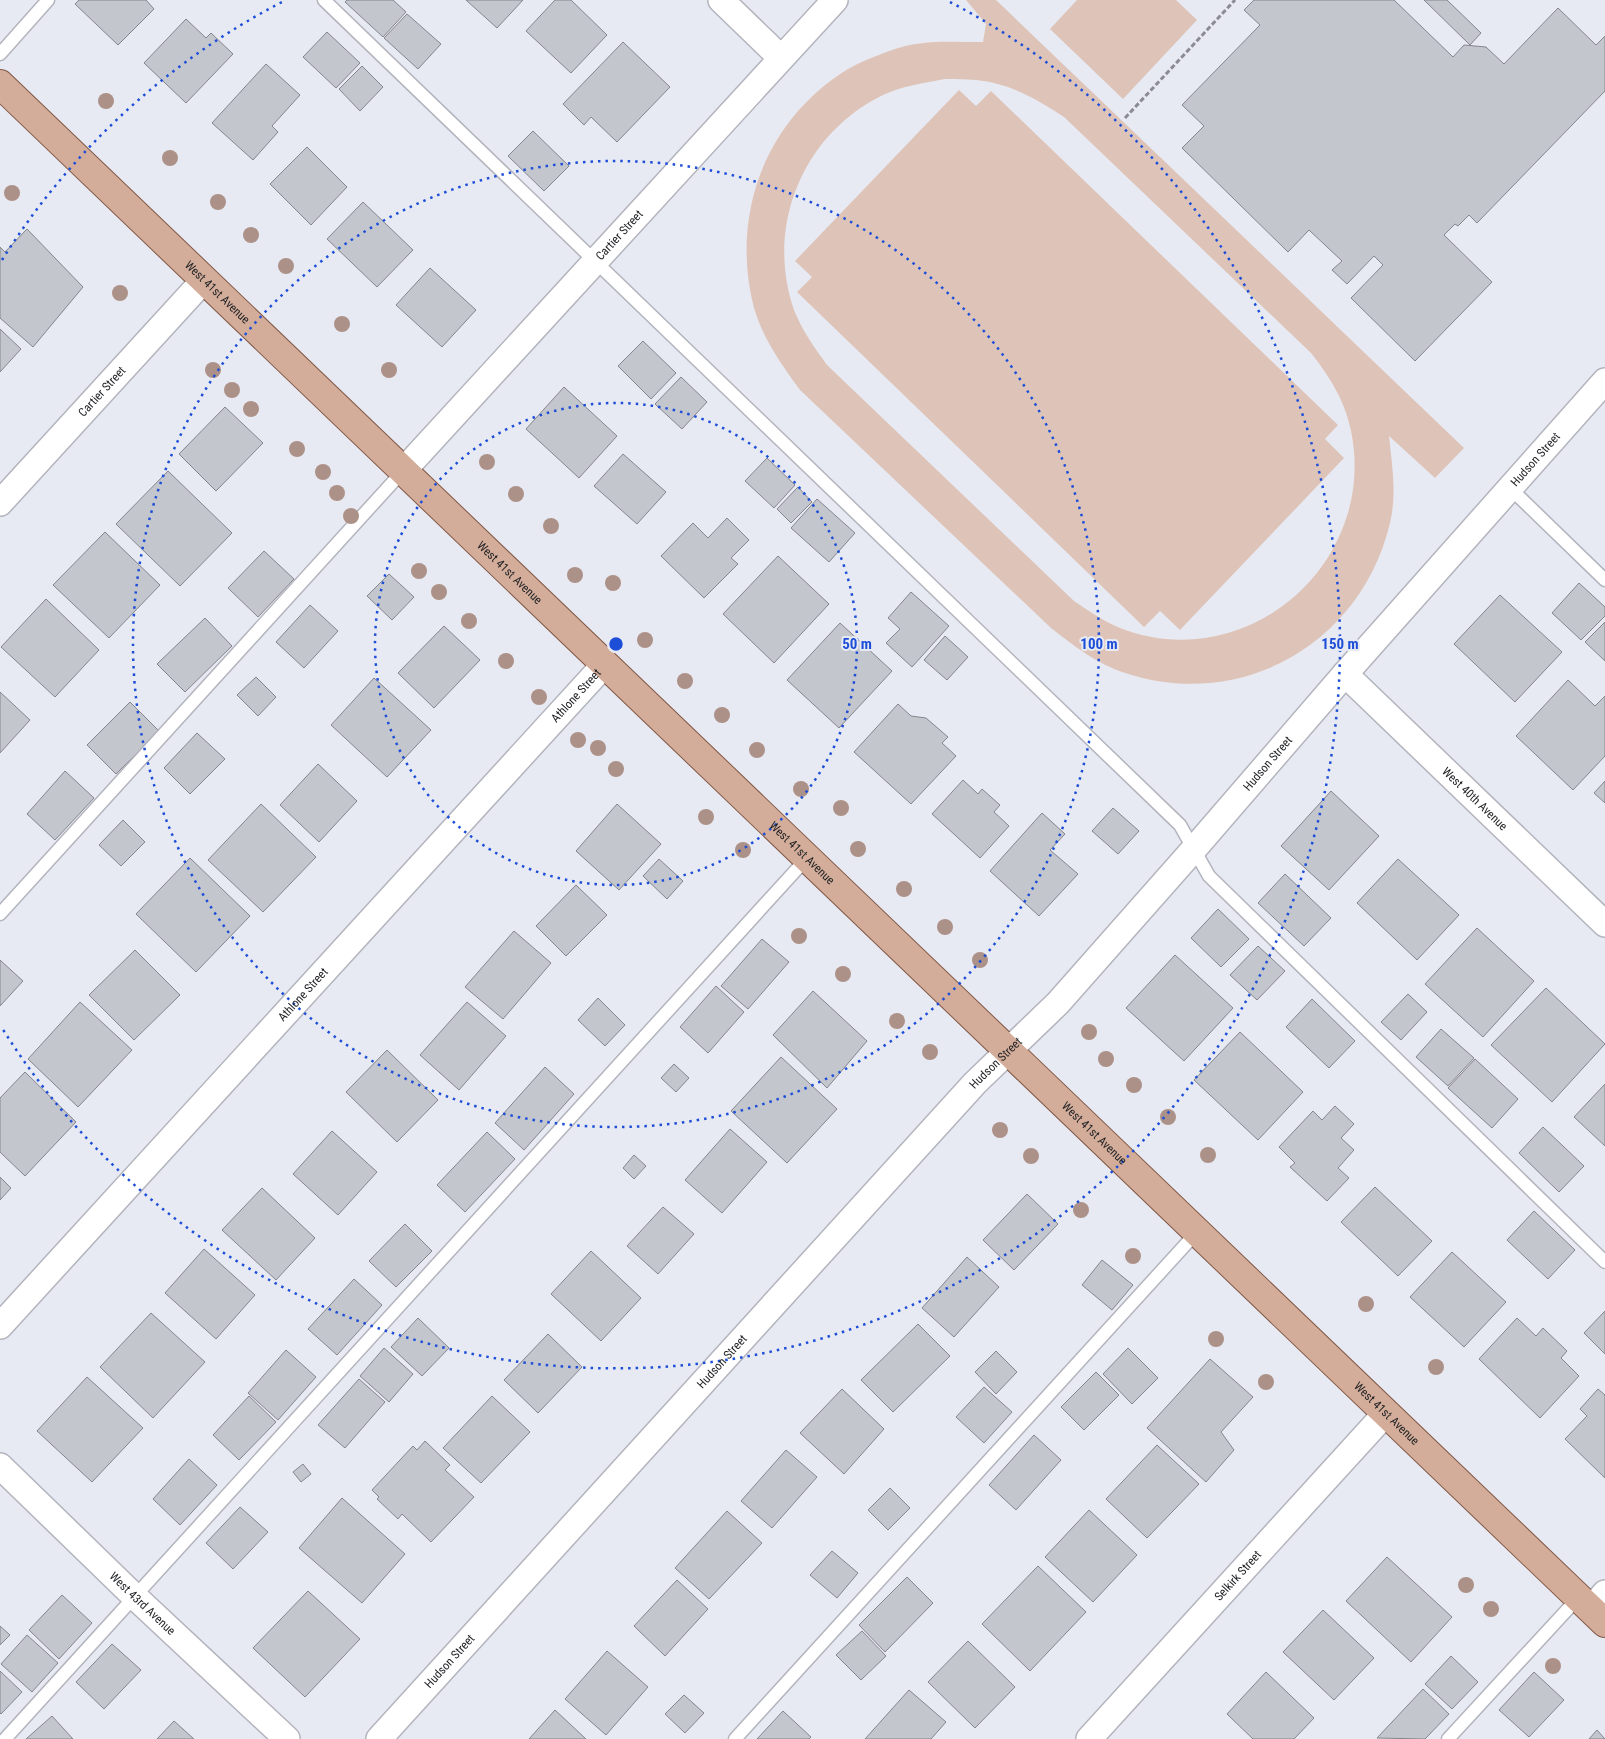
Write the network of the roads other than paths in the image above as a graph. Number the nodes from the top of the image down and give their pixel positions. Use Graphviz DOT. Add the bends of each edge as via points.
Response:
graph roads {
  1 [pos="48,0"];
  2 [pos="324,0"];
  3 [pos="721,0"];
  4 [pos="835,0"];
  5 [pos="0,54"];
  6 [pos="781,58"];
  7 [pos="3,93"];
  8 [pos="594,262"];
  9 [pos="204,280"];
  10 [pos="1605,381"];
  11 [pos="403,471"];
  12 [pos="1510,488"];
  13 [pos="0,503"];
  14 [pos="1605,580"];
  15 [pos="605,664"];
  16 [pos="1345,674"];
  17 [pos="1194,849"];
  18 [pos="807,858"];
  19 [pos="0,914"];
  20 [pos="1605,924"];
  21 [pos="1009,1052"];
  22 [pos="1197,1232"];
  23 [pos="1605,1262"];
  24 [pos="0,1326"];
  25 [pos="1386,1413"];
  26 [pos="0,1466"];
  27 [pos="134,1596"];
  28 [pos="1595,1606"];
  29 [pos="5,1739"];
  30 [pos="287,1739"];
  31 [pos="378,1739"];
  32 [pos="735,1739"];
  33 [pos="1089,1739"];
  34 [pos="1448,1739"];
  1 -- 5 [label="lane"];
  2 -- 8 [label="lane"];
  3 -- 6 [label="street"];
  4 -- 6 [label="street, Cartier Street"];
  6 -- 8 [label="street, Cartier Street"];
  7 -- 9 [label="main road, West 41st Avenue"];
  8 -- 11 [label="street, Cartier Street"];
  8 -- 17 [label="lane" via="1180,825"];
  9 -- 11 [label="main road, West 41st Avenue"];
  9 -- 13 [label="street, Cartier Street"];
  10 -- 12 [label="street, Hudson Street"];
  11 -- 15 [label="main road, West 41st Avenue"];
  11 -- 19 [label="lane"];
  12 -- 14 [label="lane"];
  12 -- 16 [label="street, Hudson Street"];
  15 -- 18 [label="main road, West 41st Avenue"];
  15 -- 24 [label="street, Athlone Street"];
  16 -- 17 [label="street, Hudson Street"];
  16 -- 20 [label="street, West 40th Avenue"];
  17 -- 21 [label="street, Hudson Street"];
  17 -- 23 [label="lane" via="1209,876"];
  18 -- 21 [label="main road, West 41st Avenue"];
  18 -- 27 [label="lane"];
  21 -- 22 [label="main road, West 41st Avenue"];
  21 -- 31 [label="street, Hudson Street" via="975,1083"];
  22 -- 25 [label="main road, West 41st Avenue"];
  22 -- 32 [label="lane"];
  25 -- 28 [label="main road, West 41st Avenue"];
  25 -- 33 [label="street, Selkirk Street"];
  26 -- 27 [label="street, West 43rd Avenue"];
  27 -- 29 [label="lane"];
  27 -- 30 [label="street, West 43rd Avenue"];
  28 -- 34 [label="lane"];
}
